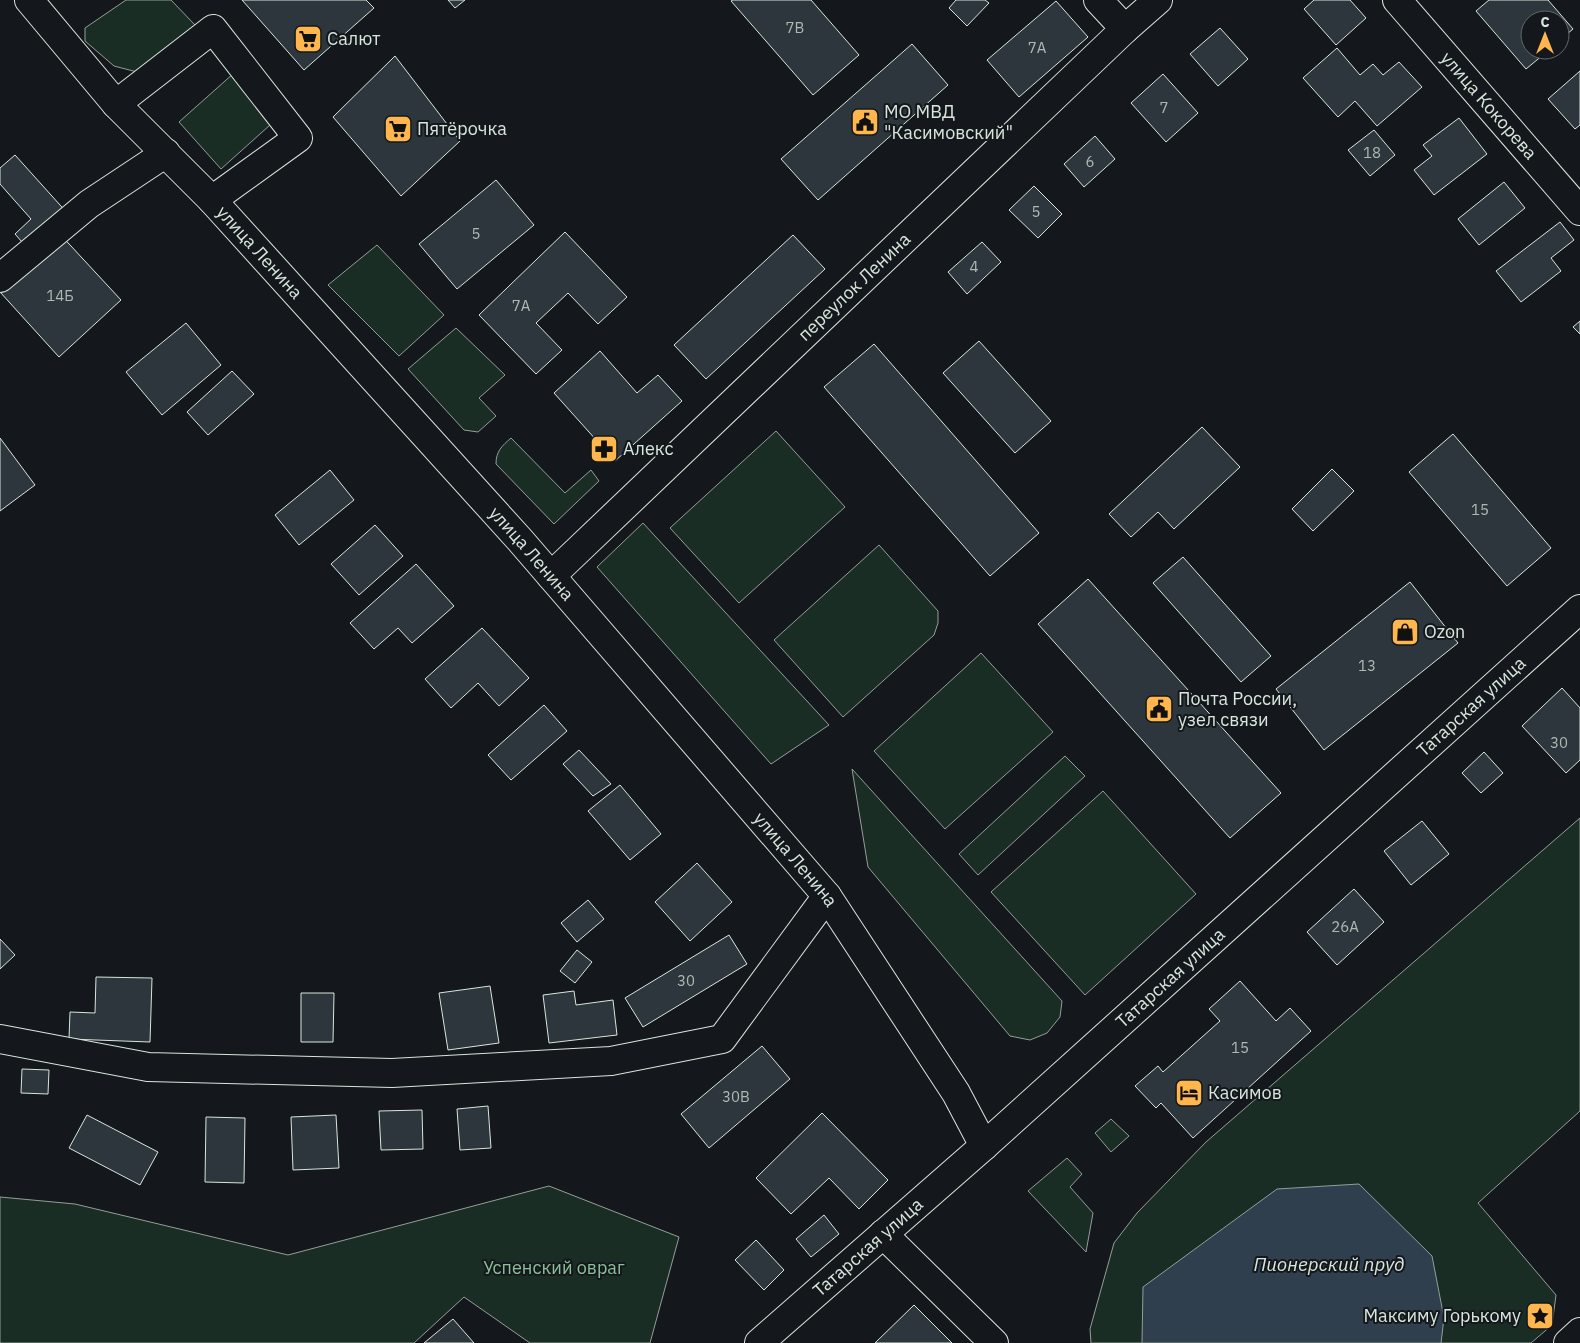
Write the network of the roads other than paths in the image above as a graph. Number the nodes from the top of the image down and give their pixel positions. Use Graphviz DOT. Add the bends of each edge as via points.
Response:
graph roads {
  1 [pos="29,0"];
  2 [pos="1098,0"];
  3 [pos="1158,0"];
  4 [pos="1397,0"];
  5 [pos="1125,29"];
  6 [pos="116,104"];
  7 [pos="166,153"];
  8 [pos="212,200"];
  9 [pos="1580,211"];
  10 [pos="0,278"];
  11 [pos="551,576"];
  12 [pos="1580,610"];
  13 [pos="827,896"];
  14 [pos="0,1039"];
  15 [pos="984,1146"];
  16 [pos="883,1234"];
  17 [pos="1580,1332"];
  18 [pos="759,1343"];
  19 [pos="994,1343"];
  20 [pos="1568,1343"];
  1 -- 6 [label="street, улица Ленина"];
  2 -- 5 [label="street"];
  3 -- 5 [label="street, переулок Ленина"];
  4 -- 9 [label="street, улица Кокорева"];
  5 -- 11 [label="street, переулок Ленина"];
  6 -- 7 [label="street, улица Ленина"];
  6 -- 8 [label="street" via="213,29 298,138"];
  7 -- 8 [label="street, улица Ленина"];
  7 -- 10 [label="street" via="89,204"];
  8 -- 11 [label="street, улица Ленина"];
  11 -- 13 [label="street, улица Ленина"];
  12 -- 15 [label="street, Татарская улица"];
  13 -- 14 [label="street" via="722,1039 611,1061 392,1073 148,1067"];
  13 -- 15 [label="street, улица Ленина" via="956,1093"];
  15 -- 16 [label="street, Татарская улица"];
  16 -- 18 [label="street, Татарская улица"];
  16 -- 19 [label="street"];
  17 -- 20 [label="street"];
}
